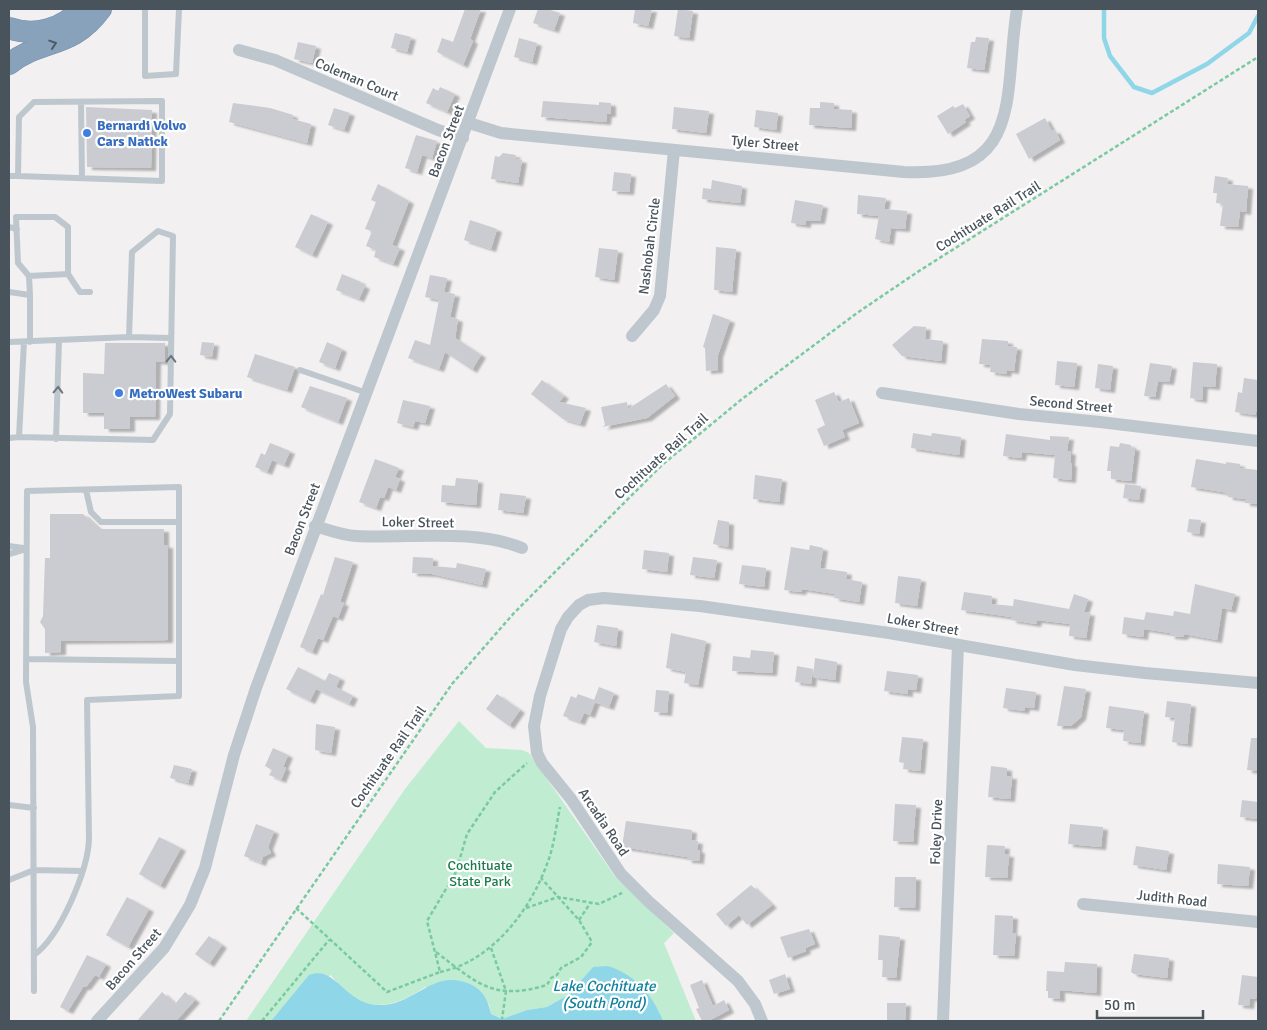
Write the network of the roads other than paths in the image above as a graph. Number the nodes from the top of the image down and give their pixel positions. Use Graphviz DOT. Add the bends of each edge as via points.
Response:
graph roads {
  1 [pos="81,9"];
  2 [pos="101,9"];
  3 [pos="146,9"];
  4 [pos="179,9"];
  5 [pos="510,9"];
  6 [pos="1017,9"];
  7 [pos="9,28"];
  8 [pos="239,50"];
  9 [pos="9,64"];
  10 [pos="81,102"];
  11 [pos="469,123"];
  12 [pos="463,138"];
  13 [pos="674,150"];
  14 [pos="9,176"];
  15 [pos="18,176"];
  16 [pos="82,178"];
  17 [pos="9,227"];
  18 [pos="17,229"];
  19 [pos="68,274"];
  20 [pos="29,276"];
  21 [pos="9,292"];
  22 [pos="90,292"];
  23 [pos="30,295"];
  24 [pos="632,336"];
  25 [pos="129,337"];
  26 [pos="171,338"];
  27 [pos="60,340"];
  28 [pos="9,342"];
  29 [pos="27,342"];
  30 [pos="300,370"];
  31 [pos="882,393"];
  32 [pos="367,394"];
  33 [pos="19,437"];
  34 [pos="9,438"];
  35 [pos="56,439"];
  36 [pos="1258,441"];
  37 [pos="86,490"];
  38 [pos="178,522"];
  39 [pos="315,526"];
  40 [pos="9,546"];
  41 [pos="522,548"];
  42 [pos="26,549"];
  43 [pos="9,554"];
  44 [pos="584,602"];
  45 [pos="958,645"];
  46 [pos="26,659"];
  47 [pos="179,661"];
  48 [pos="1258,683"];
  49 [pos="9,805"];
  50 [pos="34,808"];
  51 [pos="34,870"];
  52 [pos="82,871"];
  53 [pos="9,880"];
  54 [pos="1083,904"];
  55 [pos="1258,922"];
  56 [pos="34,955"];
  57 [pos="34,991"];
  58 [pos="943,1020"];
  59 [pos="98,1021"];
  60 [pos="762,1021"];
  1 -- 7 [label="highway" via="66,22 46,30 26,32"];
  9 -- 2 [label="highway, one-way" via="23,55 74,36"];
  3 -- 4 [label="lane" via="145,76 176,74"];
  5 -- 11 [label="street, Bacon Street"];
  6 -- 13 [label="street, Tyler Street" via="1005,117 991,146 967,162 937,172 904,172"];
  8 -- 12 [label="street, Coleman Court" via="275,60"];
  10 -- 15 [label="lane" via="34,102 26,108 20,117"];
  10 -- 16 [label="lane"];
  10 -- 16 [label="lane" via="162,101 162,181"];
  11 -- 12 [label="street, Bacon Street"];
  11 -- 13 [label="street, Tyler Street" via="501,132"];
  12 -- 32 [label="street, Bacon Street"];
  13 -- 24 [label="street, Nashobah Circle" via="660,296 654,310"];
  14 -- 15 [label="lane"];
  15 -- 16 [label="lane"];
  17 -- 18 [label="lane"];
  18 -- 19 [label="lane" via="16,217 55,217 68,227"];
  18 -- 20 [label="lane" via="18,263"];
  19 -- 20 [label="lane"];
  19 -- 22 [label="lane" via="80,292"];
  20 -- 23 [label="lane"];
  21 -- 23 [label="lane"];
  23 -- 29 [label="lane"];
  25 -- 26 [label="lane"];
  25 -- 26 [label="lane" via="132,252 158,231 173,236"];
  25 -- 27 [label="lane"];
  35 -- 26 [label="lane, one-way" via="153,440 170,414"];
  27 -- 29 [label="lane"];
  35 -- 27 [label="lane, one-way"];
  28 -- 29 [label="lane"];
  29 -- 33 [label="lane"];
  30 -- 32 [label="lane"];
  31 -- 36 [label="street, Second Street" via="1019,414"];
  32 -- 39 [label="street, Bacon Street"];
  33 -- 34 [label="lane"];
  33 -- 35 [label="lane"];
  37 -- 38 [label="lane" via="91,512 101,522"];
  37 -- 38 [label="lane" via="179,487"];
  37 -- 42 [label="lane" via="27,491"];
  38 -- 47 [label="lane"];
  39 -- 41 [label="street, Loker Street" via="356,536 464,537"];
  39 -- 59 [label="street, Bacon Street" via="248,710 194,896 164,948"];
  40 -- 42 [label="lane"];
  42 -- 43 [label="lane"];
  42 -- 46 [label="lane"];
  44 -- 45 [label="street, Loker Street" via="619,598 700,606"];
  44 -- 60 [label="street, Arcadia Road" via="565,622 542,688 534,726 537,753 634,888 738,981 755,1004"];
  45 -- 48 [label="street, Loker Street" via="1107,669"];
  45 -- 58 [label="street, Foley Drive"];
  46 -- 47 [label="lane"];
  46 -- 50 [label="lane" via="26,690 33,727"];
  47 -- 52 [label="lane" via="179,696 87,700 89,844"];
  49 -- 50 [label="lane"];
  50 -- 51 [label="lane"];
  51 -- 52 [label="lane"];
  51 -- 53 [label="lane"];
  51 -- 56 [label="lane"];
  52 -- 56 [label="lane" via="56,932"];
  54 -- 55 [label="street, Judith Road"];
  56 -- 57 [label="lane"];
}
